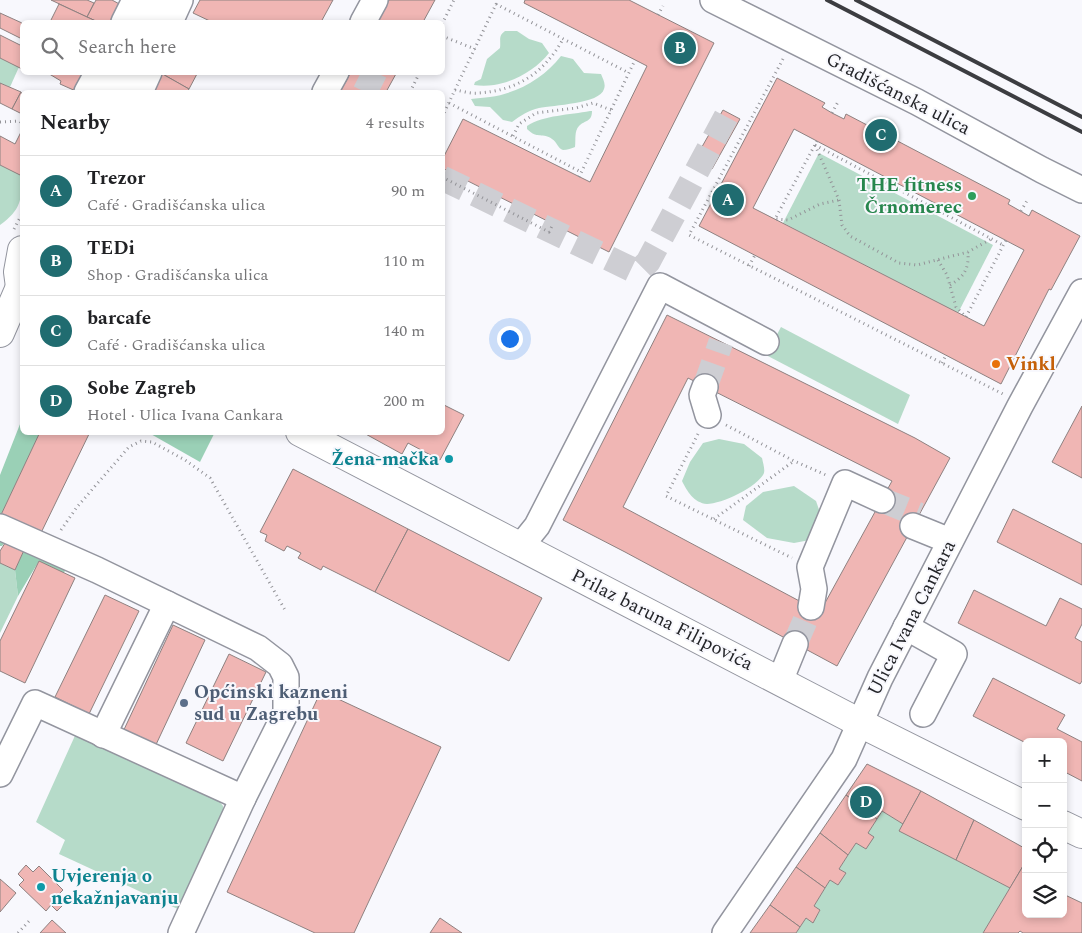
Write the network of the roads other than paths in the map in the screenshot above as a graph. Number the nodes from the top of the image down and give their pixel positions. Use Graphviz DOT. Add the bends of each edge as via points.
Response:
graph roads {
  1 [pos="135,0"];
  2 [pos="158,0"];
  3 [pos="180,0"];
  4 [pos="375,0"];
  5 [pos="712,0"];
  6 [pos="125,20"];
  7 [pos="148,20"];
  8 [pos="171,20"];
  9 [pos="364,20"];
  10 [pos="142,75"];
  11 [pos="334,75"];
  12 [pos="117,85"];
  13 [pos="96,90"];
  14 [pos="326,90"];
  15 [pos="1082,190"];
  16 [pos="20,261"];
  17 [pos="16,284"];
  18 [pos="1082,292"];
  19 [pos="0,333"];
  20 [pos="766,342"];
  21 [pos="705,387"];
  22 [pos="708,416"];
  23 [pos="306,435"];
  24 [pos="880,504"];
  25 [pos="916,520"];
  26 [pos="0,527"];
  27 [pos="953,536"];
  28 [pos="520,547"];
  29 [pos="167,604"];
  30 [pos="810,607"];
  31 [pos="906,627"];
  32 [pos="795,644"];
  33 [pos="780,681"];
  34 [pos="923,714"];
  35 [pos="860,723"];
  36 [pos="103,735"];
  37 [pos="0,774"];
  38 [pos="243,798"];
  39 [pos="1022,804"];
  40 [pos="1067,827"];
  41 [pos="1082,834"];
  42 [pos="181,933"];
  43 [pos="725,933"];
  1 -- 6 [label="street"];
  2 -- 7 [label="main road"];
  3 -- 8 [label="street"];
  4 -- 9 [label="street"];
  5 -- 15 [label="street, Gradišćanska ulica" via="917,102"];
  10 -- 12 [label="street"];
  11 -- 14 [label="street"];
  12 -- 13 [label="street"];
  16 -- 17 [label="main road"];
  17 -- 19 [label="main road"];
  18 -- 27 [label="street, Ulica Ivana Cankara"];
  20 -- 28 [label="street" via="725,332 660,286 537,526"];
  21 -- 22 [label="street" via="702,395"];
  23 -- 28 [label="main road, Prilaz baruna Filipovića"];
  24 -- 30 [label="street" via="845,488 810,567 814,589"];
  25 -- 27 [label="street" via="943,524"];
  26 -- 29 [label="street"];
  27 -- 31 [label="street, Ulica Ivana Cankara"];
  28 -- 33 [label="main road, Prilaz baruna Filipovića"];
  29 -- 36 [label="street"];
  29 -- 38 [label="street" via="258,648 280,665 286,677 286,712"];
  31 -- 34 [label="street" via="954,654"];
  31 -- 35 [label="street, Ulica Ivana Cankara"];
  32 -- 33 [label="street"];
  33 -- 35 [label="main road, Prilaz baruna Filipovića"];
  35 -- 39 [label="main road, Prilaz baruna Filipovića"];
  35 -- 43 [label="street, Ulica Ivana Cankara" via="839,769"];
  36 -- 37 [label="street" via="35,703"];
  36 -- 38 [label="street"];
  38 -- 42 [label="street"];
  40 -- 41 [label="main road"];
}
